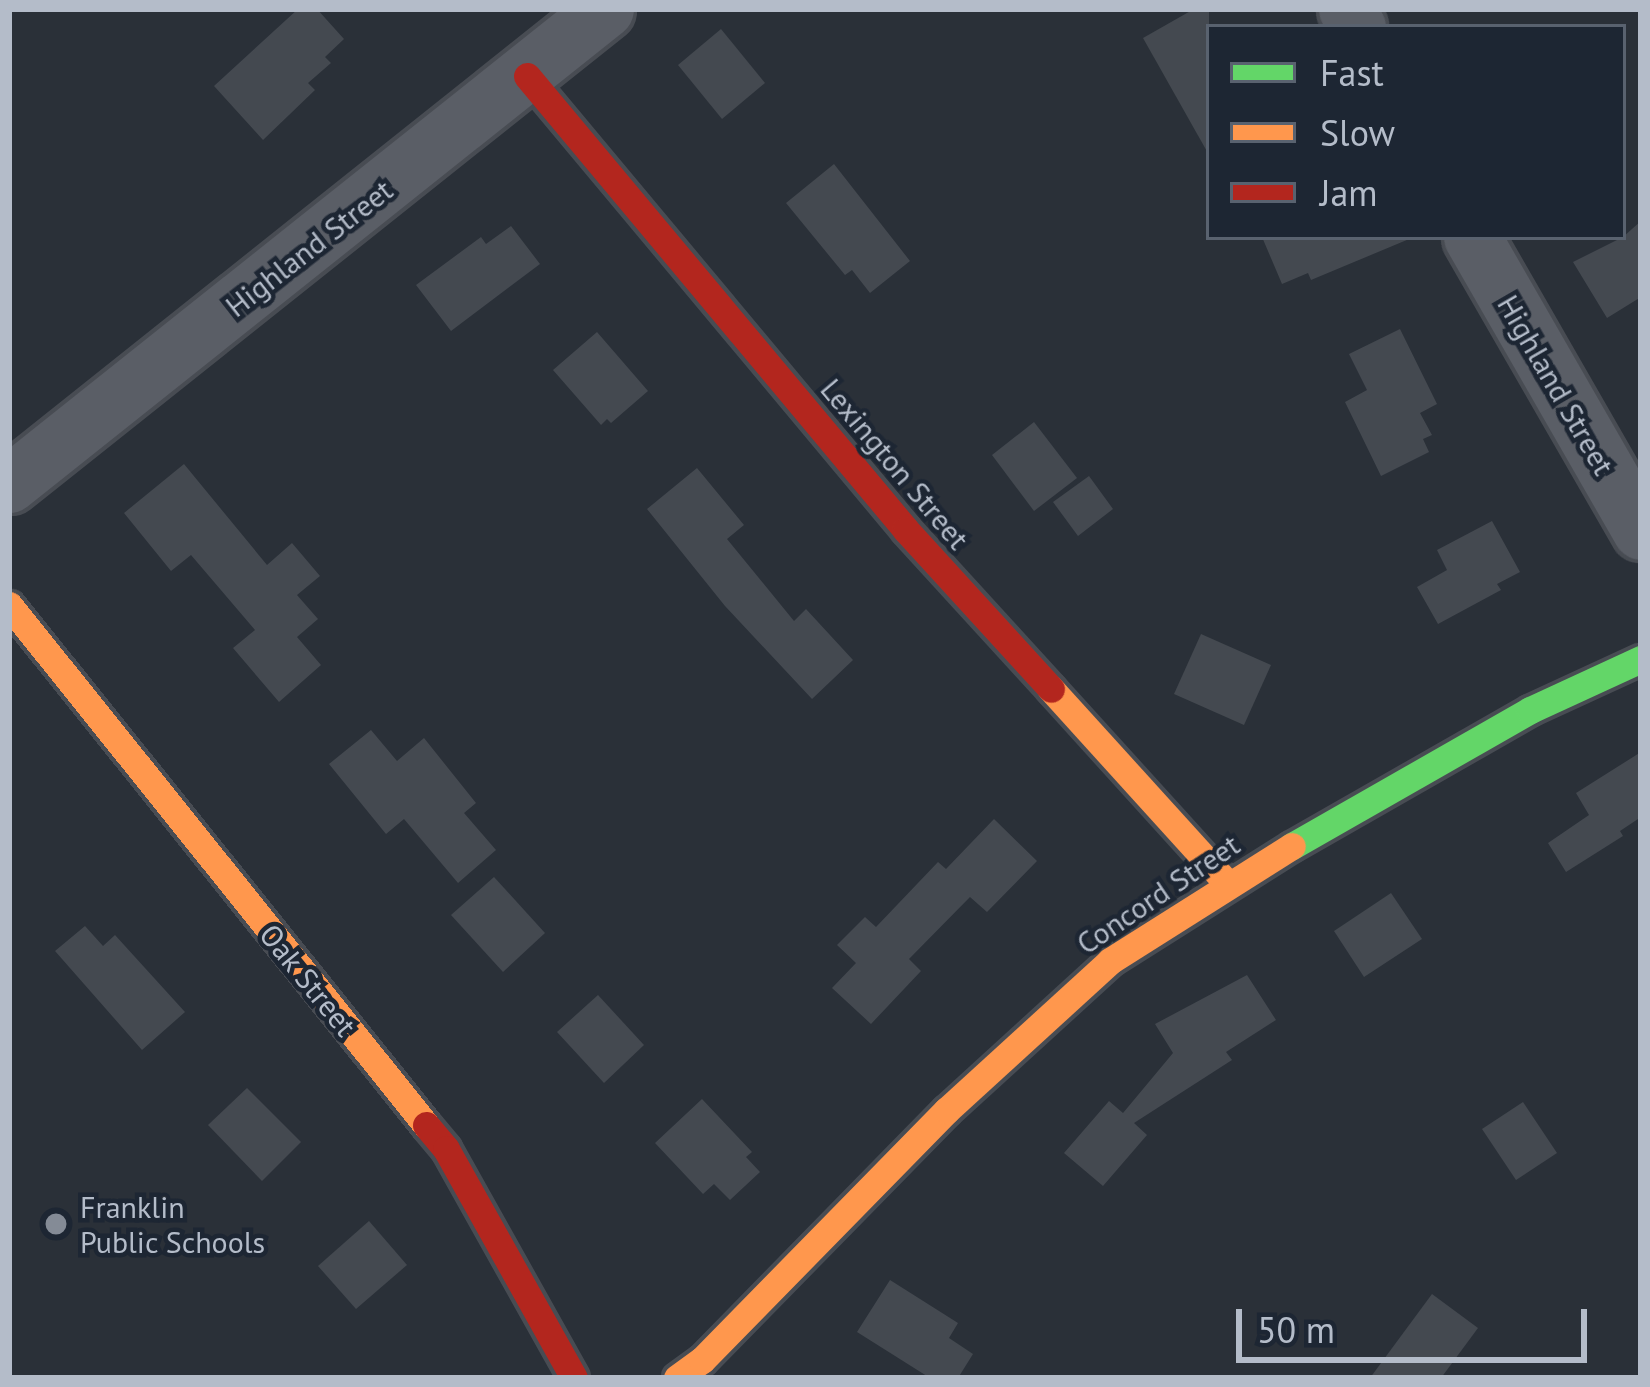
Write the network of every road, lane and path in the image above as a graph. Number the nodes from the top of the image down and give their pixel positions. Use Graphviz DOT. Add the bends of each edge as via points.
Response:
graph roads {
  1 [pos="605,9"];
  2 [pos="527,76"];
  3 [pos="1474,240"];
  4 [pos="9,484"];
  5 [pos="1641,531"];
  6 [pos="9,605"];
  7 [pos="1641,659"];
  8 [pos="1227,883"];
  9 [pos="702,1372"];
  10 [pos="574,1378"];
  1 -- 2 [label="street, Highland Street"];
  2 -- 4 [label="street, Highland Street"];
  2 -- 8 [label="street, Lexington Street" via="906,530"];
  3 -- 5 [label="street, Highland Street"];
  6 -- 10 [label="street, Oak Street" via="446,1149"];
  7 -- 8 [label="street, Concord Street" via="1530,710"];
  8 -- 9 [label="street, Concord Street" via="1110,961 1012,1050"];
}
